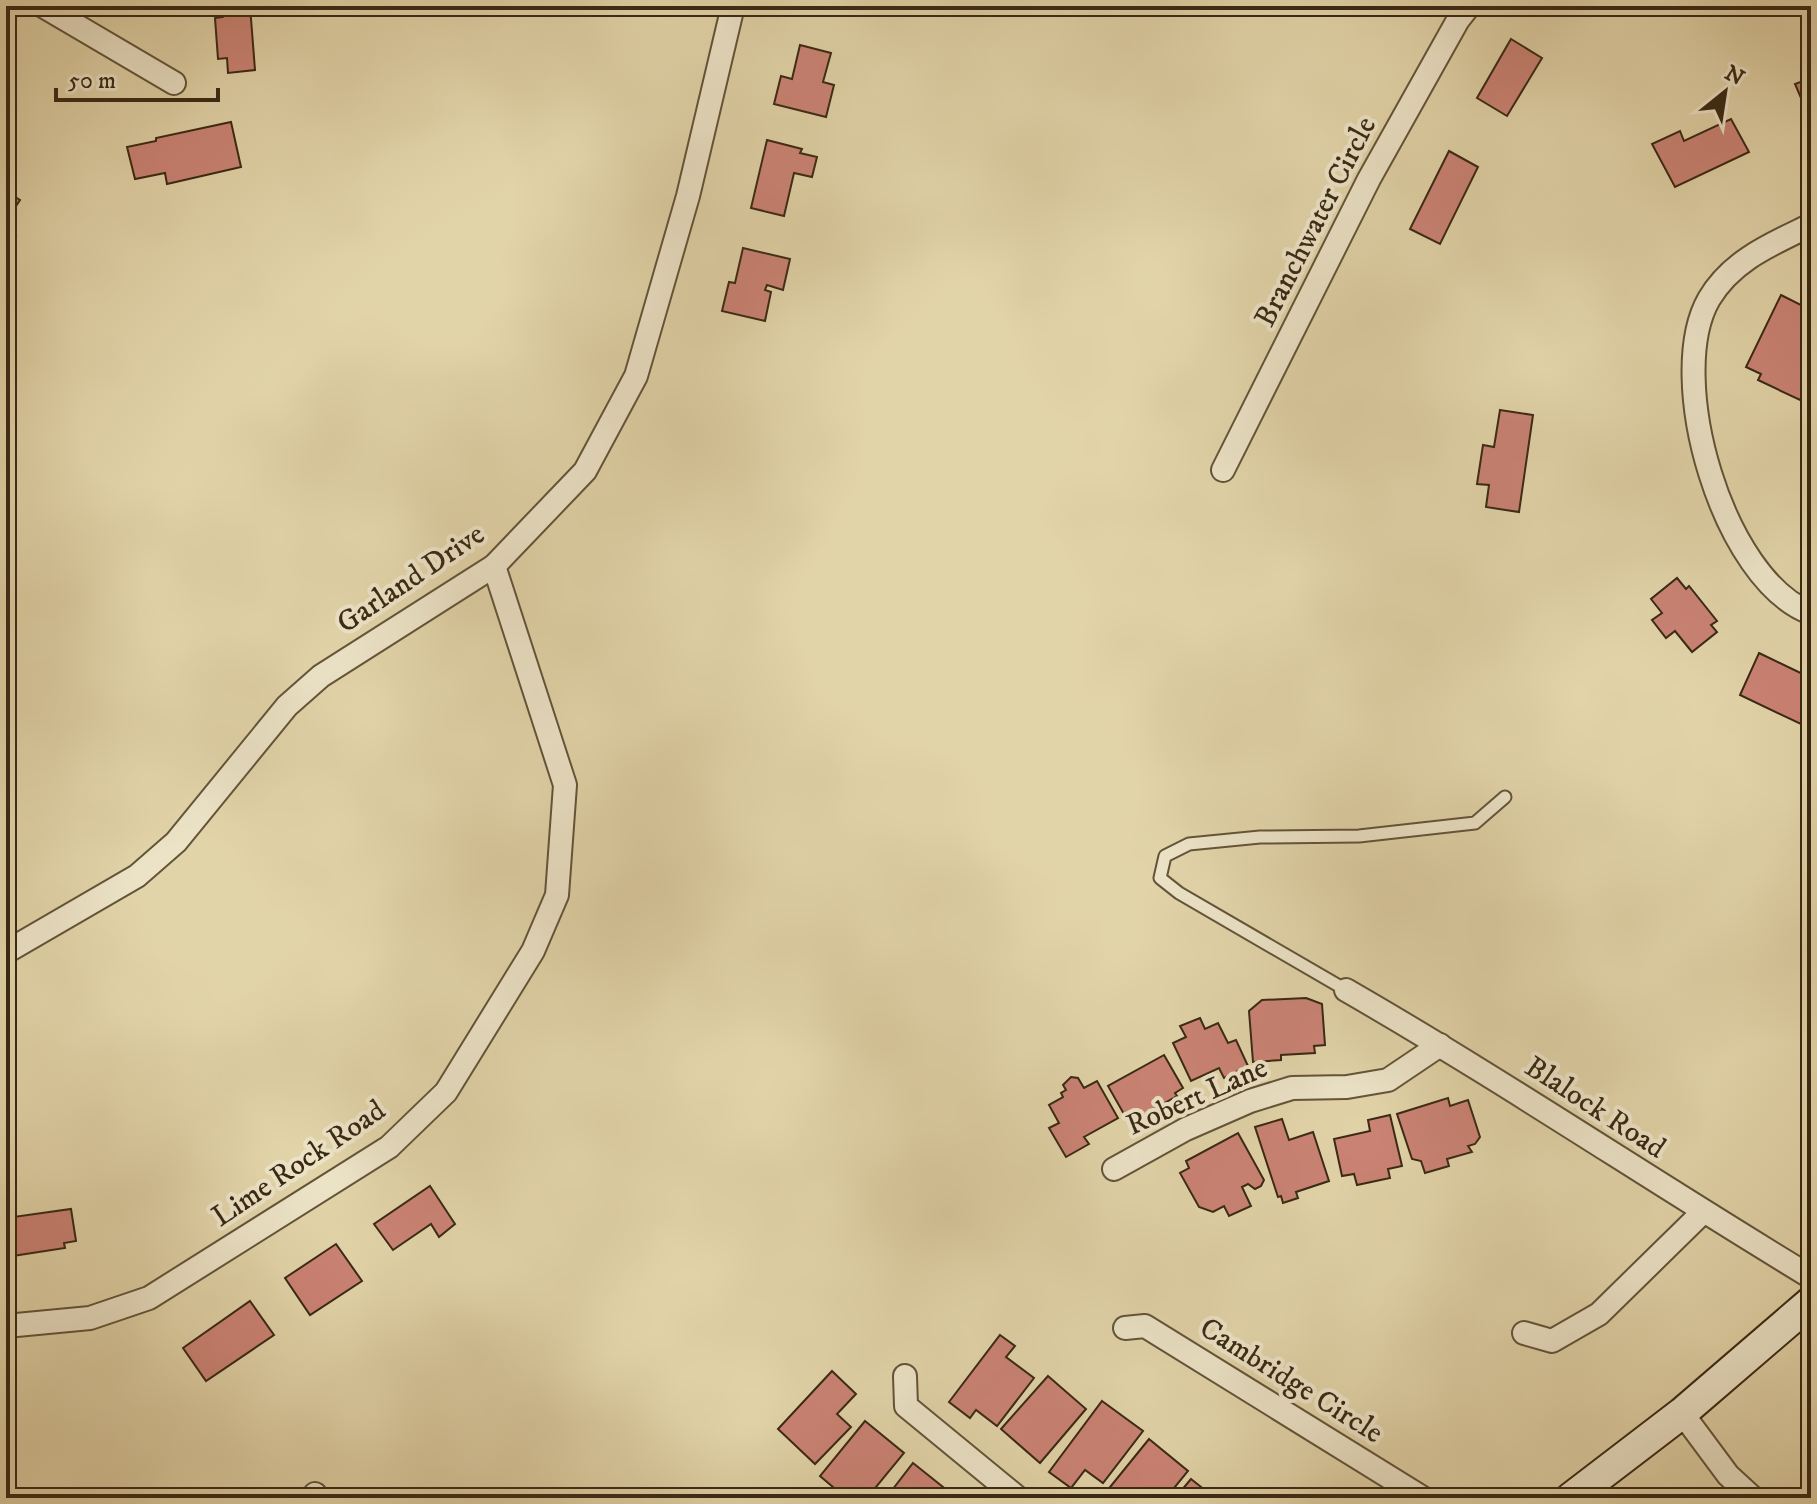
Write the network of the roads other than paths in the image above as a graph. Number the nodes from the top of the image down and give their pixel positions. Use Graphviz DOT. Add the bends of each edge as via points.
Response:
graph roads {
  1 [pos="43,6"];
  2 [pos="733,6"];
  3 [pos="1469,6"];
  4 [pos="174,83"];
  5 [pos="1811,225"];
  6 [pos="1223,470"];
  7 [pos="494,566"];
  8 [pos="1811,613"];
  9 [pos="1505,797"];
  10 [pos="6,952"];
  11 [pos="1346,990"];
  12 [pos="1440,1045"];
  13 [pos="1114,1169"];
  14 [pos="1703,1212"];
  15 [pos="1811,1277"];
  16 [pos="1811,1302"];
  17 [pos="6,1326"];
  18 [pos="1125,1328"];
  19 [pos="1524,1333"];
  20 [pos="905,1376"];
  21 [pos="1682,1413"];
  22 [pos="1018,1498"];
  23 [pos="1423,1498"];
  24 [pos="1571,1498"];
  25 [pos="1753,1498"];
  1 -- 4 [label="street"];
  2 -- 7 [label="street, Garland Drive" via="636,376 585,471"];
  3 -- 6 [label="street, Branchwater Circle" via="1369,179"];
  5 -- 8 [label="street" via="1744,258 1709,299 1696,332 1691,380 1711,482 1747,556 1772,587"];
  7 -- 10 [label="street, Garland Drive" via="321,676 287,706 176,842 137,876"];
  7 -- 17 [label="street, Lime Rock Road" via="565,785 557,895 533,951 446,1092 389,1147 149,1298 90,1318"];
  9 -- 11 [label="lane" via="1475,823 1359,836 1189,844 1165,856 1160,878 1179,893"];
  11 -- 12 [label="street, Blalock Road"];
  12 -- 13 [label="street, Robert Lane" via="1388,1080 1292,1088 1250,1101"];
  12 -- 14 [label="street, Blalock Road"];
  14 -- 15 [label="street, Blalock Road"];
  14 -- 19 [label="street" via="1599,1314 1552,1341"];
  16 -- 21 [label="main road"];
  18 -- 23 [label="street, Cambridge Circle" via="1145,1326"];
  20 -- 22 [label="street" via="906,1406"];
  21 -- 24 [label="main road"];
  21 -- 25 [label="street" via="1728,1475"];
}
